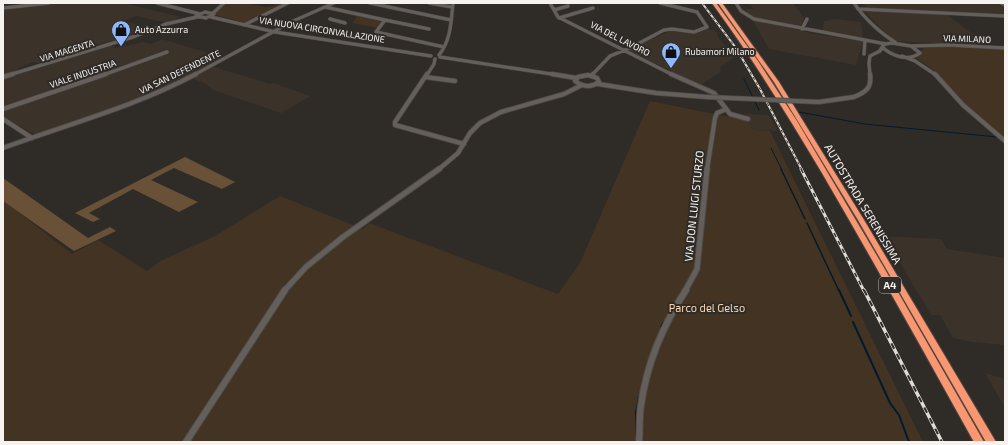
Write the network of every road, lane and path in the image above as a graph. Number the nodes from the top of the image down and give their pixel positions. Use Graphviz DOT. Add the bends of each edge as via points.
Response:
graph roads {
  1 [pos="49,3"];
  2 [pos="157,3"];
  3 [pos="224,3"];
  4 [pos="288,3"];
  5 [pos="334,3"];
  6 [pos="370,3"];
  7 [pos="429,3"];
  8 [pos="453,3"];
  9 [pos="550,3"];
  10 [pos="660,3"];
  11 [pos="714,3"];
  12 [pos="720,3"];
  13 [pos="736,3"];
  14 [pos="854,3"];
  15 [pos="1001,3"];
  16 [pos="1005,5"];
  17 [pos="568,6"];
  18 [pos="324,7"];
  19 [pos="3,8"];
  20 [pos="452,8"];
  21 [pos="593,8"];
  22 [pos="858,9"];
  23 [pos="554,10"];
  24 [pos="345,12"];
  25 [pos="212,13"];
  26 [pos="200,14"];
  27 [pos="1005,16"];
  28 [pos="196,17"];
  29 [pos="211,17"];
  30 [pos="558,17"];
  31 [pos="330,19"];
  32 [pos="807,19"];
  33 [pos="336,20"];
  34 [pos="385,20"];
  35 [pos="451,20"];
  36 [pos="345,22"];
  37 [pos="244,25"];
  38 [pos="429,29"];
  39 [pos="802,29"];
  40 [pos="275,32"];
  41 [pos="887,37"];
  42 [pos="865,40"];
  43 [pos="898,43"];
  44 [pos="885,45"];
  45 [pos="910,46"];
  46 [pos="929,46"];
  47 [pos="444,47"];
  48 [pos="1005,48"];
  49 [pos="623,50"];
  50 [pos="167,52"];
  51 [pos="920,53"];
  52 [pos="864,54"];
  53 [pos="874,54"];
  54 [pos="892,54"];
  55 [pos="440,56"];
  56 [pos="902,56"];
  57 [pos="916,56"];
  58 [pos="433,58"];
  59 [pos="922,65"];
  60 [pos="591,76"];
  61 [pos="425,77"];
  62 [pos="3,78"];
  63 [pos="576,78"];
  64 [pos="456,81"];
  65 [pos="598,84"];
  66 [pos="582,85"];
  67 [pos="3,109"];
  68 [pos="724,110"];
  69 [pos="3,119"];
  70 [pos="748,119"];
  71 [pos="32,138"];
  72 [pos="1005,141"];
  73 [pos="464,144"];
  74 [pos="3,148"];
  75 [pos="186,442"];
  76 [pos="639,442"];
  77 [pos="980,442"];
  78 [pos="991,442"];
  1 -- 19 [label="street"];
  2 -- 26 [label="street"];
  3 -- 25 [label="street"];
  4 -- 37 [label="street"];
  5 -- 18 [label="street, VIA SAN DEFENDENTE"];
  6 -- 35 [label="street"];
  7 -- 20 [label="street"];
  8 -- 20 [label="street"];
  9 -- 23 [label="street"];
  10 -- 49 [label="street" via="697,12 707,27 694,32 667,29"];
  11 -- 77 [label="highway, AUTOSTRADA SERENISSIMA / A4" via="750,54 826,174"];
  12 -- 78 [label="highway, AUTOSTRADA SERENISSIMA / A4" via="776,82 861,220"];
  13 -- 39 [label="street" via="741,12 749,17"];
  14 -- 22 [label="street"];
  15 -- 16 [label="street"];
  17 -- 23 [label="street"];
  18 -- 24 [label="street"];
  18 -- 40 [label="street, VIA SAN DEFENDENTE"];
  20 -- 35 [label="street"];
  21 -- 30 [label="street"];
  22 -- 27 [label="street"];
  22 -- 41 [label="street"];
  23 -- 30 [label="street"];
  24 -- 33 [label="street"];
  24 -- 34 [label="street"];
  25 -- 26 [label="street"];
  25 -- 29 [label="street" via="214,15"];
  26 -- 28 [label="street"];
  28 -- 29 [label="street, VIA NUOVA CIRCONVALLAZIONE"];
  28 -- 62 [label="street, VIA MAGENTA" via="166,24 133,36 134,38"];
  29 -- 37 [label="street, VIA NUOVA CIRCONVALLAZIONE"];
  30 -- 49 [label="street, VIA DEL LAVORO"];
  31 -- 33 [label="street"];
  32 -- 39 [label="street"];
  33 -- 36 [label="street"];
  34 -- 38 [label="street"];
  34 -- 47 [label="street" via="376,32"];
  35 -- 47 [label="street"];
  37 -- 40 [label="street, VIA NUOVA CIRCONVALLAZIONE"];
  39 -- 42 [label="street"];
  40 -- 58 [label="street, VIA NUOVA CIRCONVALLAZIONE"];
  40 -- 71 [label="street, VIA SAN DEFENDENTE" via="151,96"];
  41 -- 43 [label="street"];
  41 -- 44 [label="street" via="890,42"];
  42 -- 44 [label="street"];
  42 -- 52 [label="street"];
  43 -- 44 [label="street"];
  43 -- 45 [label="street"];
  44 -- 53 [label="street"];
  44 -- 54 [label="street"];
  45 -- 46 [label="street, VIA MILANO"];
  45 -- 51 [label="street"];
  46 -- 48 [label="street, VIA MILANO"];
  46 -- 51 [label="street, VIA MILANO" via="922,48"];
  47 -- 55 [label="street"];
  49 -- 60 [label="street" via="608,57"];
  49 -- 68 [label="street, VIA DEL LAVORO" via="717,95"];
  50 -- 67 [label="street, VIALE INDUSTRIA"];
  51 -- 57 [label="street, VIA MILANO"];
  53 -- 54 [label="street"];
  53 -- 65 [label="street, bridge" via="868,62 872,77 865,92 854,97 819,102 663,94"];
  54 -- 56 [label="street"];
  55 -- 58 [label="street"];
  55 -- 63 [label="street"];
  56 -- 57 [label="street"];
  56 -- 59 [label="street"];
  57 -- 59 [label="street"];
  58 -- 61 [label="street" via="434,64"];
  59 -- 72 [label="street" via="934,73 963,105"];
  60 -- 63 [label="street"];
  60 -- 65 [label="street" via="599,80"];
  61 -- 64 [label="street"];
  61 -- 73 [label="street" via="394,122 395,126"];
  63 -- 66 [label="street" via="576,83"];
  65 -- 66 [label="street"];
  66 -- 73 [label="street" via="564,94 492,116 477,126"];
  68 -- 70 [label="street" via="734,117"];
  68 -- 76 [label="street, VIA DON LUIGI STURZO" via="717,113 715,118 704,191 697,269 672,312 651,361 642,399"];
  69 -- 71 [label="street"];
  71 -- 74 [label="street, VIA SAN DEFENDENTE"];
  73 -- 75 [label="street" via="453,158 433,174 343,237 291,282"];
}
